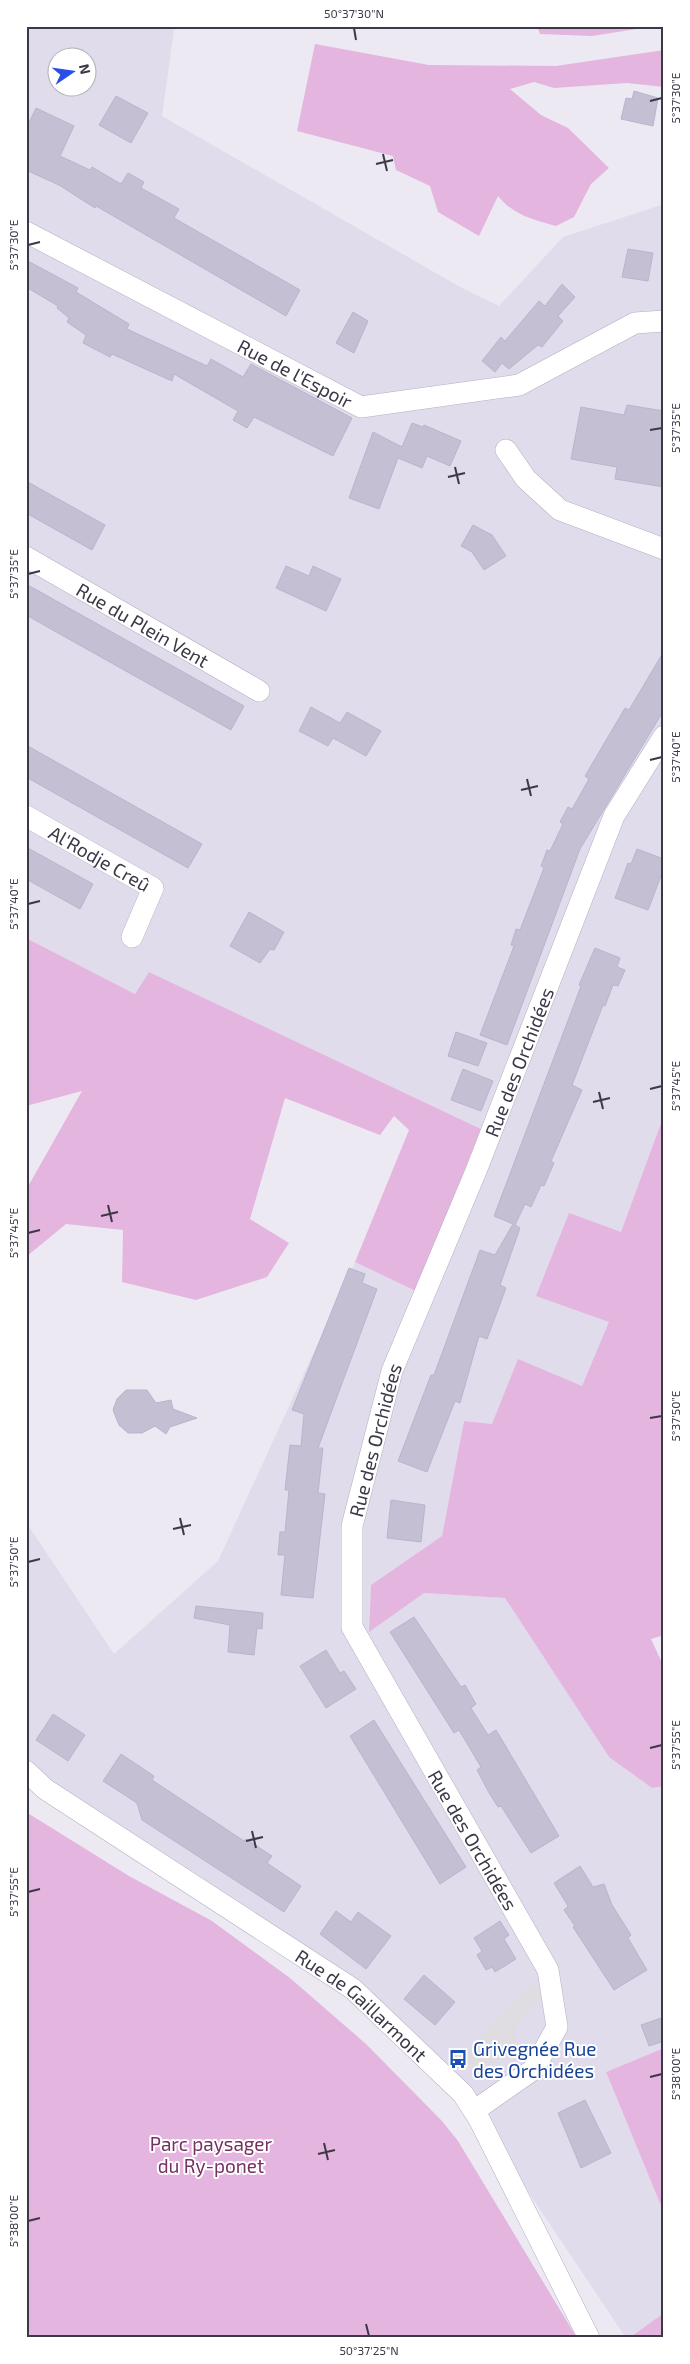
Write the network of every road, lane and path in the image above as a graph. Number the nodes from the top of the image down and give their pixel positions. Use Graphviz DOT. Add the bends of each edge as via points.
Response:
graph roads {
  1 [pos="26,232"];
  2 [pos="664,321"];
  3 [pos="506,450"];
  4 [pos="664,549"];
  5 [pos="26,557"];
  6 [pos="259,691"];
  7 [pos="664,736"];
  8 [pos="26,816"];
  9 [pos="132,937"];
  10 [pos="26,1771"];
  11 [pos="474,2111"];
  12 [pos="589,2338"];
  1 -- 2 [label="street, Rue de l'Espoir" via="361,407 519,385 635,323"];
  3 -- 4 [label="street" via="526,479 560,510"];
  5 -- 6 [label="street, Rue du Plein Vent"];
  7 -- 11 [label="street, Rue des Orchidées" via="614,816 476,1170 392,1372 352,1526 352,1627 548,1970 556,2027 534,2069"];
  8 -- 9 [label="street, Al'Rodje Creû" via="154,888"];
  10 -- 11 [label="street, Rue de Gaillarmont" via="45,1789 353,1990 463,2094"];
  11 -- 12 [label="street, Rue de Gaillarmont"];
}
